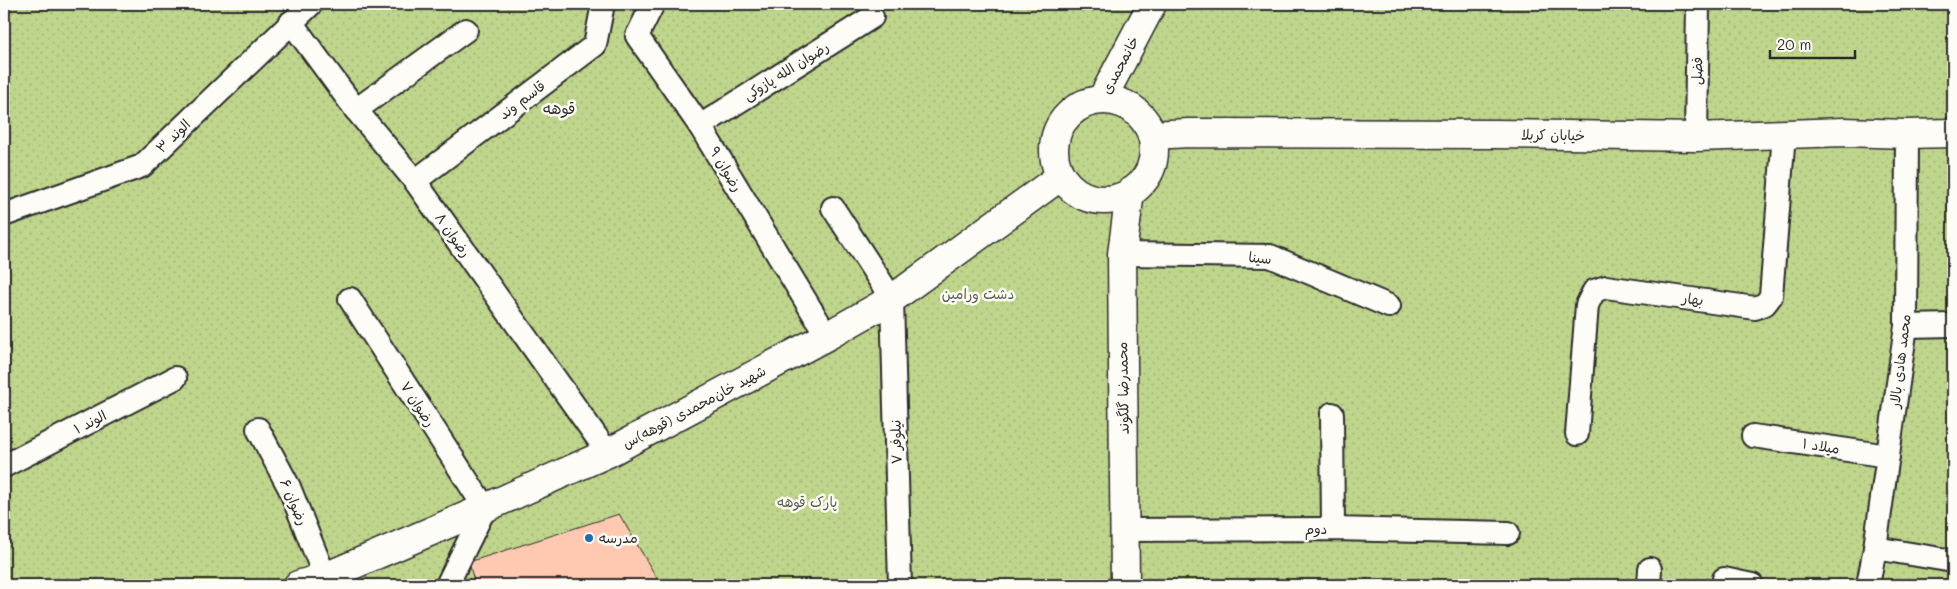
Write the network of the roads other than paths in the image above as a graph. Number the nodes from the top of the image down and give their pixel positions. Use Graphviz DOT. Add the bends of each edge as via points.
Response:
graph roads {
  1 [pos="311,4"];
  2 [pos="603,4"];
  3 [pos="653,4"];
  4 [pos="1152,4"];
  5 [pos="1698,4"];
  6 [pos="872,17"];
  7 [pos="292,22"];
  8 [pos="466,30"];
  9 [pos="1102,100"];
  10 [pos="356,110"];
  11 [pos="700,126"];
  12 [pos="1953,133"];
  13 [pos="1784,134"];
  14 [pos="1907,134"];
  15 [pos="1152,135"];
  16 [pos="1696,138"];
  17 [pos="1061,176"];
  18 [pos="416,181"];
  19 [pos="1130,192"];
  20 [pos="833,208"];
  21 [pos="4,215"];
  22 [pos="1122,254"];
  23 [pos="350,299"];
  24 [pos="892,299"];
  25 [pos="1389,306"];
  26 [pos="1953,325"];
  27 [pos="1906,326"];
  28 [pos="827,336"];
  29 [pos="175,378"];
  30 [pos="1332,414"];
  31 [pos="258,429"];
  32 [pos="1577,434"];
  33 [pos="1753,436"];
  34 [pos="608,453"];
  35 [pos="1888,456"];
  36 [pos="4,466"];
  37 [pos="485,508"];
  38 [pos="1333,529"];
  39 [pos="1124,530"];
  40 [pos="1508,533"];
  41 [pos="1875,548"];
  42 [pos="1953,561"];
  43 [pos="325,577"];
  44 [pos="1724,579"];
  45 [pos="298,585"];
  46 [pos="447,585"];
  47 [pos="900,585"];
  48 [pos="1125,585"];
  49 [pos="1752,585"];
  50 [pos="1868,585"];
  1 -- 7 [label="street, الوند ۳"];
  2 -- 18 [label="street, قاسم وند" via="595,45"];
  3 -- 11 [label="street, رضوان ۹" via="637,36"];
  4 -- 9 [label="main road, خانمحمدی"];
  5 -- 16 [label="street, فضل"];
  6 -- 11 [label="street, رضوان الله پازوکی"];
  7 -- 10 [label="street, رضوان ۸"];
  7 -- 21 [label="street, الوند ۳" via="142,166"];
  8 -- 10 [label="street"];
  9 -- 15 [label="main road" via="1115,101 1133,109"];
  9 -- 17 [label="main road" via="1078,107 1060,126 1054,151"];
  10 -- 18 [label="street, رضوان ۸"];
  11 -- 28 [label="street, رضوان ۹"];
  12 -- 14 [label="main road, خیابان کربلا"];
  13 -- 14 [label="main road, خیابان کربلا"];
  13 -- 16 [label="main road, خیابان کربلا"];
  13 -- 32 [label="street, بهار" via="1771,296 1765,304 1755,308 1606,287 1594,292 1587,305"];
  14 -- 27 [label="street, محمد هادی بالار"];
  15 -- 16 [label="main road, خیابان کربلا" via="1476,134"];
  15 -- 19 [label="main road" via="1153,160 1148,173"];
  17 -- 19 [label="main road" via="1080,194 1092,198 1106,199"];
  17 -- 24 [label="main road, شهید خان‌محمدی (قوهه)س"];
  18 -- 34 [label="street, رضوان ۸"];
  19 -- 22 [label="main road, محمدرضا گلگوند"];
  20 -- 24 [label="street"];
  22 -- 25 [label="street, سینا" via="1270,256"];
  22 -- 39 [label="main road, محمدرضا گلگوند"];
  23 -- 37 [label="street, رضوان ۷"];
  24 -- 28 [label="main road, شهید خان‌محمدی (قوهه)س"];
  24 -- 47 [label="street, نیلوفر ۷"];
  26 -- 27 [label="street"];
  27 -- 35 [label="street, محمد هادی بالار"];
  28 -- 34 [label="main road, شهید خان‌محمدی (قوهه)س"];
  29 -- 36 [label="street, الوند ۱"];
  30 -- 38 [label="street"];
  31 -- 43 [label="street, رضوان ۶" via="289,487"];
  33 -- 35 [label="street, میلاد ۱"];
  34 -- 37 [label="main road, شهید خان‌محمدی (قوهه)س"];
  35 -- 41 [label="street, محمد هادی بالار"];
  37 -- 43 [label="main road, شهید خان‌محمدی (قوهه)س"];
  37 -- 46 [label="street"];
  38 -- 39 [label="street, دوم"];
  38 -- 40 [label="street, دوم"];
  39 -- 48 [label="main road, محمدرضا گلگوند"];
  41 -- 42 [label="street"];
  41 -- 50 [label="street, محمد هادی بالار"];
  43 -- 45 [label="main road, شهید خان‌محمدی (قوهه)س"];
  44 -- 49 [label="street"];
}
